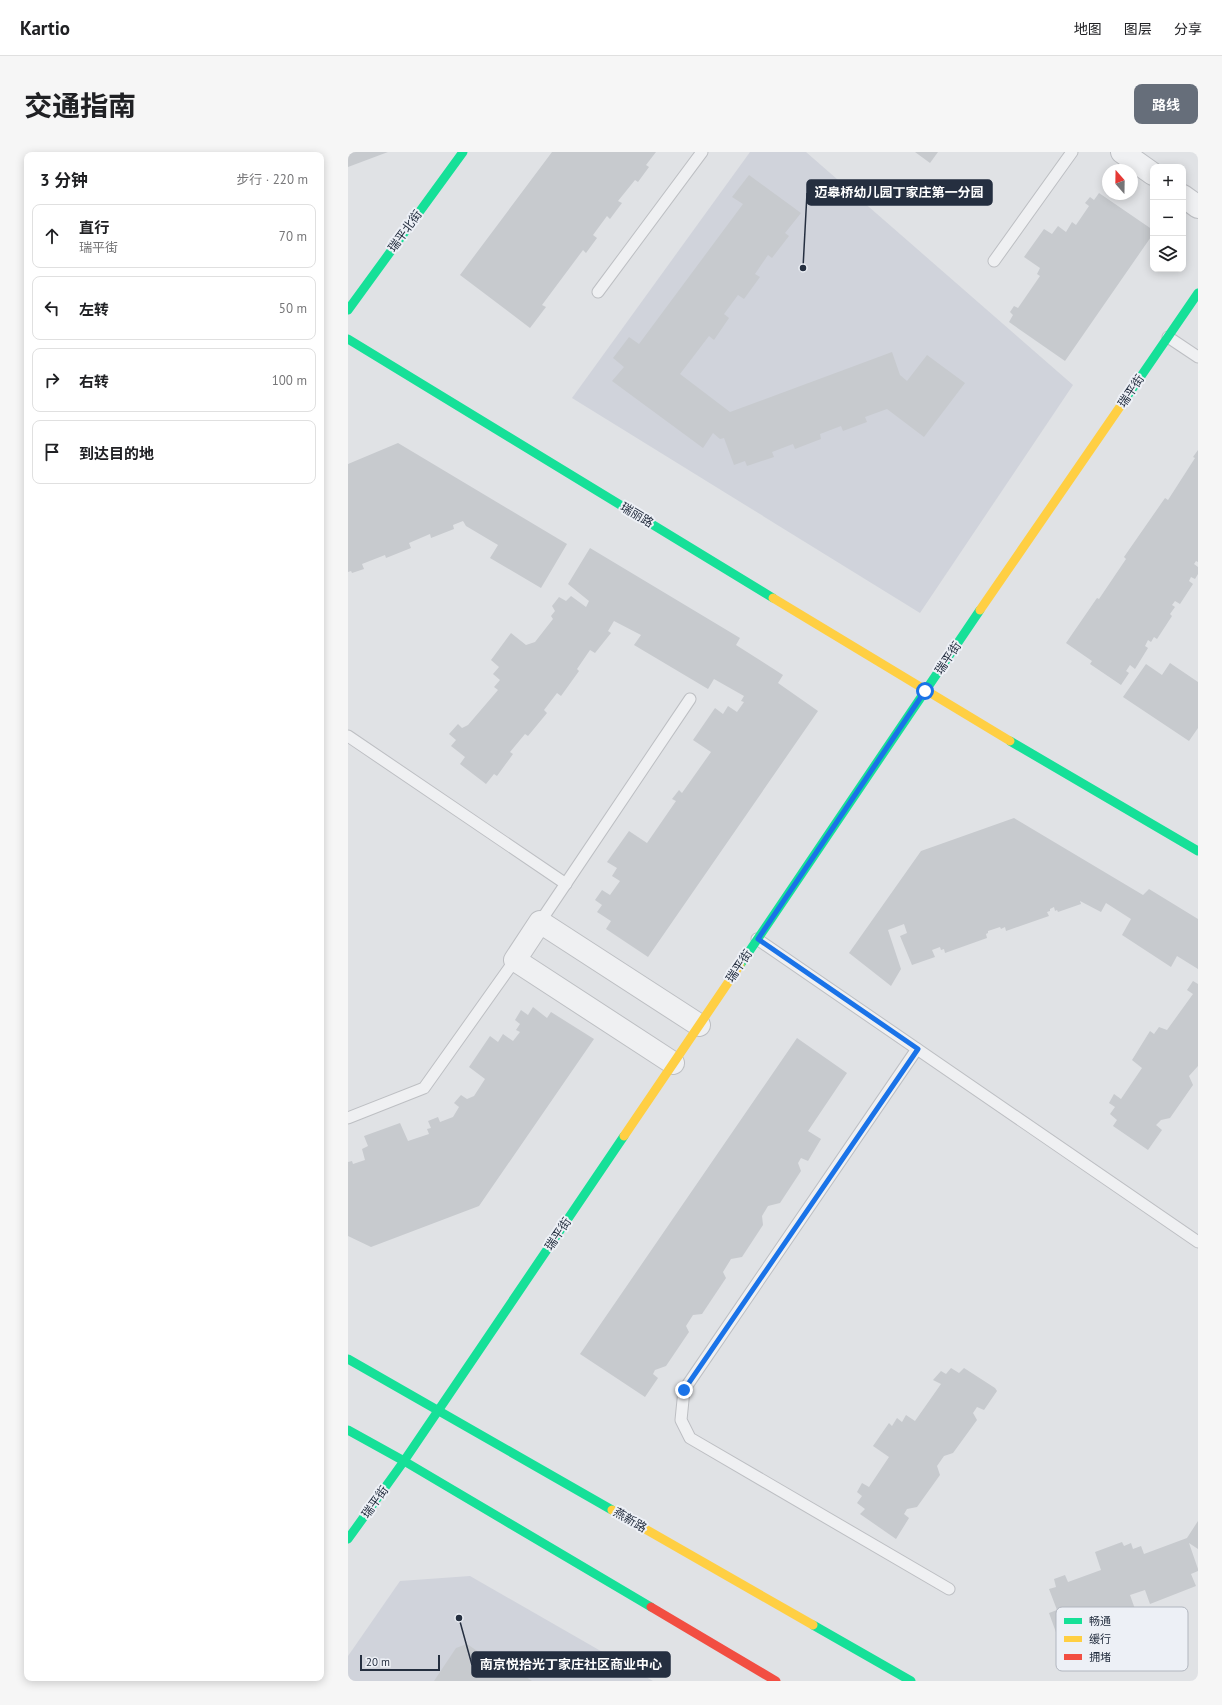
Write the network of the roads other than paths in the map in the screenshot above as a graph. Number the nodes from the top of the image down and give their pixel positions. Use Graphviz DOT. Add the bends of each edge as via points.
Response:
graph roads {
  1 [pos="463,152"];
  2 [pos="702,152"];
  3 [pos="1072,152"];
  4 [pos="1122,152"];
  5 [pos="1150,172"];
  6 [pos="1186,198"];
  7 [pos="1198,207"];
  8 [pos="994,262"];
  9 [pos="598,292"];
  10 [pos="1198,293"];
  11 [pos="348,310"];
  12 [pos="1168,337"];
  13 [pos="348,339"];
  14 [pos="1198,357"];
  15 [pos="925,691"];
  16 [pos="690,699"];
  17 [pos="348,736"];
  18 [pos="1198,851"];
  19 [pos="566,884"];
  20 [pos="540,922"];
  21 [pos="758,939"];
  22 [pos="515,960"];
  23 [pos="699,1025"];
  24 [pos="918,1049"];
  25 [pos="673,1063"];
  26 [pos="348,1118"];
  27 [pos="1198,1242"];
  28 [pos="348,1359"];
  29 [pos="439,1410"];
  30 [pos="348,1430"];
  31 [pos="404,1461"];
  32 [pos="348,1539"];
  33 [pos="949,1589"];
  34 [pos="776,1681"];
  35 [pos="911,1681"];
  1 -- 11 [label="street, 瑞平北街"];
  2 -- 9 [label="lane"];
  3 -- 8 [label="lane"];
  4 -- 5 [label="street"];
  6 -- 7 [label="street"];
  10 -- 12 [label="street, 瑞平街"];
  12 -- 14 [label="lane"];
  12 -- 15 [label="street, 瑞平街"];
  13 -- 15 [label="street, 瑞丽路"];
  15 -- 18 [label="street, 瑞丽路"];
  15 -- 21 [label="street, 瑞平街"];
  16 -- 19 [label="lane"];
  17 -- 19 [label="lane"];
  19 -- 20 [label="lane"];
  20 -- 22 [label="street"];
  20 -- 23 [label="street"];
  21 -- 23 [label="street, 瑞平街"];
  21 -- 24 [label="lane"];
  22 -- 25 [label="street"];
  22 -- 26 [label="lane" via="424,1088"];
  23 -- 25 [label="street, 瑞平街"];
  24 -- 27 [label="lane"];
  24 -- 33 [label="lane" via="684,1390 681,1420 690,1438"];
  25 -- 29 [label="street, 瑞平街"];
  28 -- 29 [label="street, 燕新路"];
  29 -- 31 [label="street, 瑞平街"];
  29 -- 35 [label="street, 燕新路"];
  30 -- 31 [label="street"];
  31 -- 32 [label="street, 瑞平街"];
  31 -- 34 [label="street"];
}
